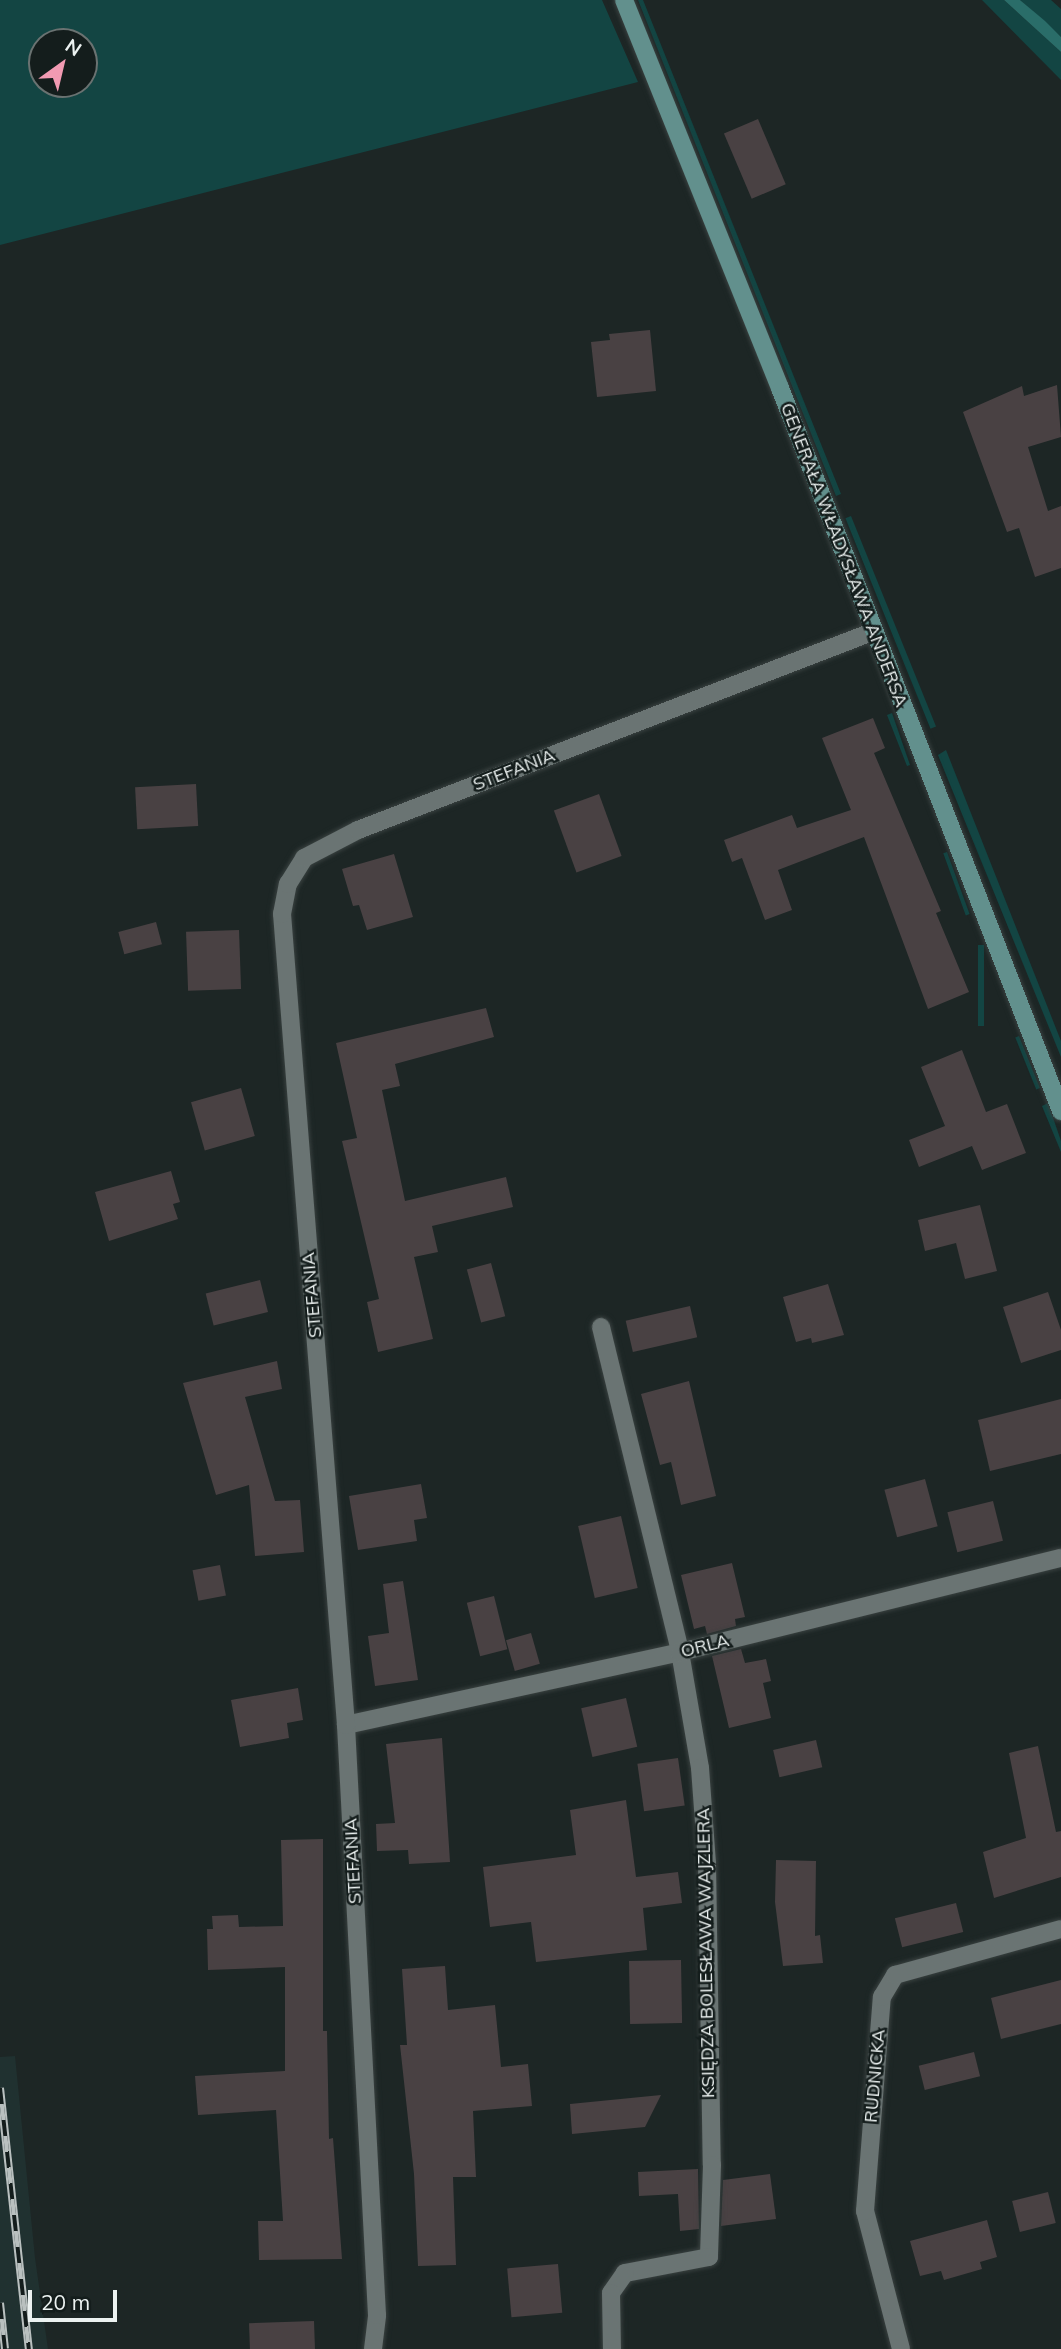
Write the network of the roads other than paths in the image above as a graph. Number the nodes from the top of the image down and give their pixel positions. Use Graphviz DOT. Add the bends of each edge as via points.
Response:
graph roads {
  1 [pos="624,0"];
  2 [pos="872,632"];
  3 [pos="1061,1111"];
  4 [pos="601,1327"];
  5 [pos="1061,1558"];
  6 [pos="680,1652"];
  7 [pos="346,1725"];
  8 [pos="1061,1929"];
  9 [pos="373,2349"];
  10 [pos="612,2349"];
  11 [pos="901,2349"];
  1 -- 2 [label="street, GENERAŁA WŁADYSŁAWA ANDERSA"];
  2 -- 3 [label="street, GENERAŁA WŁADYSŁAWA ANDERSA"];
  2 -- 7 [label="street, STEFANIA" via="358,830 304,858 295,869 282,914"];
  4 -- 6 [label="street, KSIĘDZA BOLESŁAWA WAJZLERA"];
  5 -- 6 [label="street, ORLA"];
  6 -- 7 [label="street, ORLA"];
  6 -- 10 [label="street, KSIĘDZA BOLESŁAWA WAJZLERA" via="706,1829 709,2257 625,2273 611,2293"];
  7 -- 9 [label="street, STEFANIA" via="377,2315"];
  8 -- 11 [label="street, RUDNICKA" via="895,1975 882,1997 865,2211"];
}
